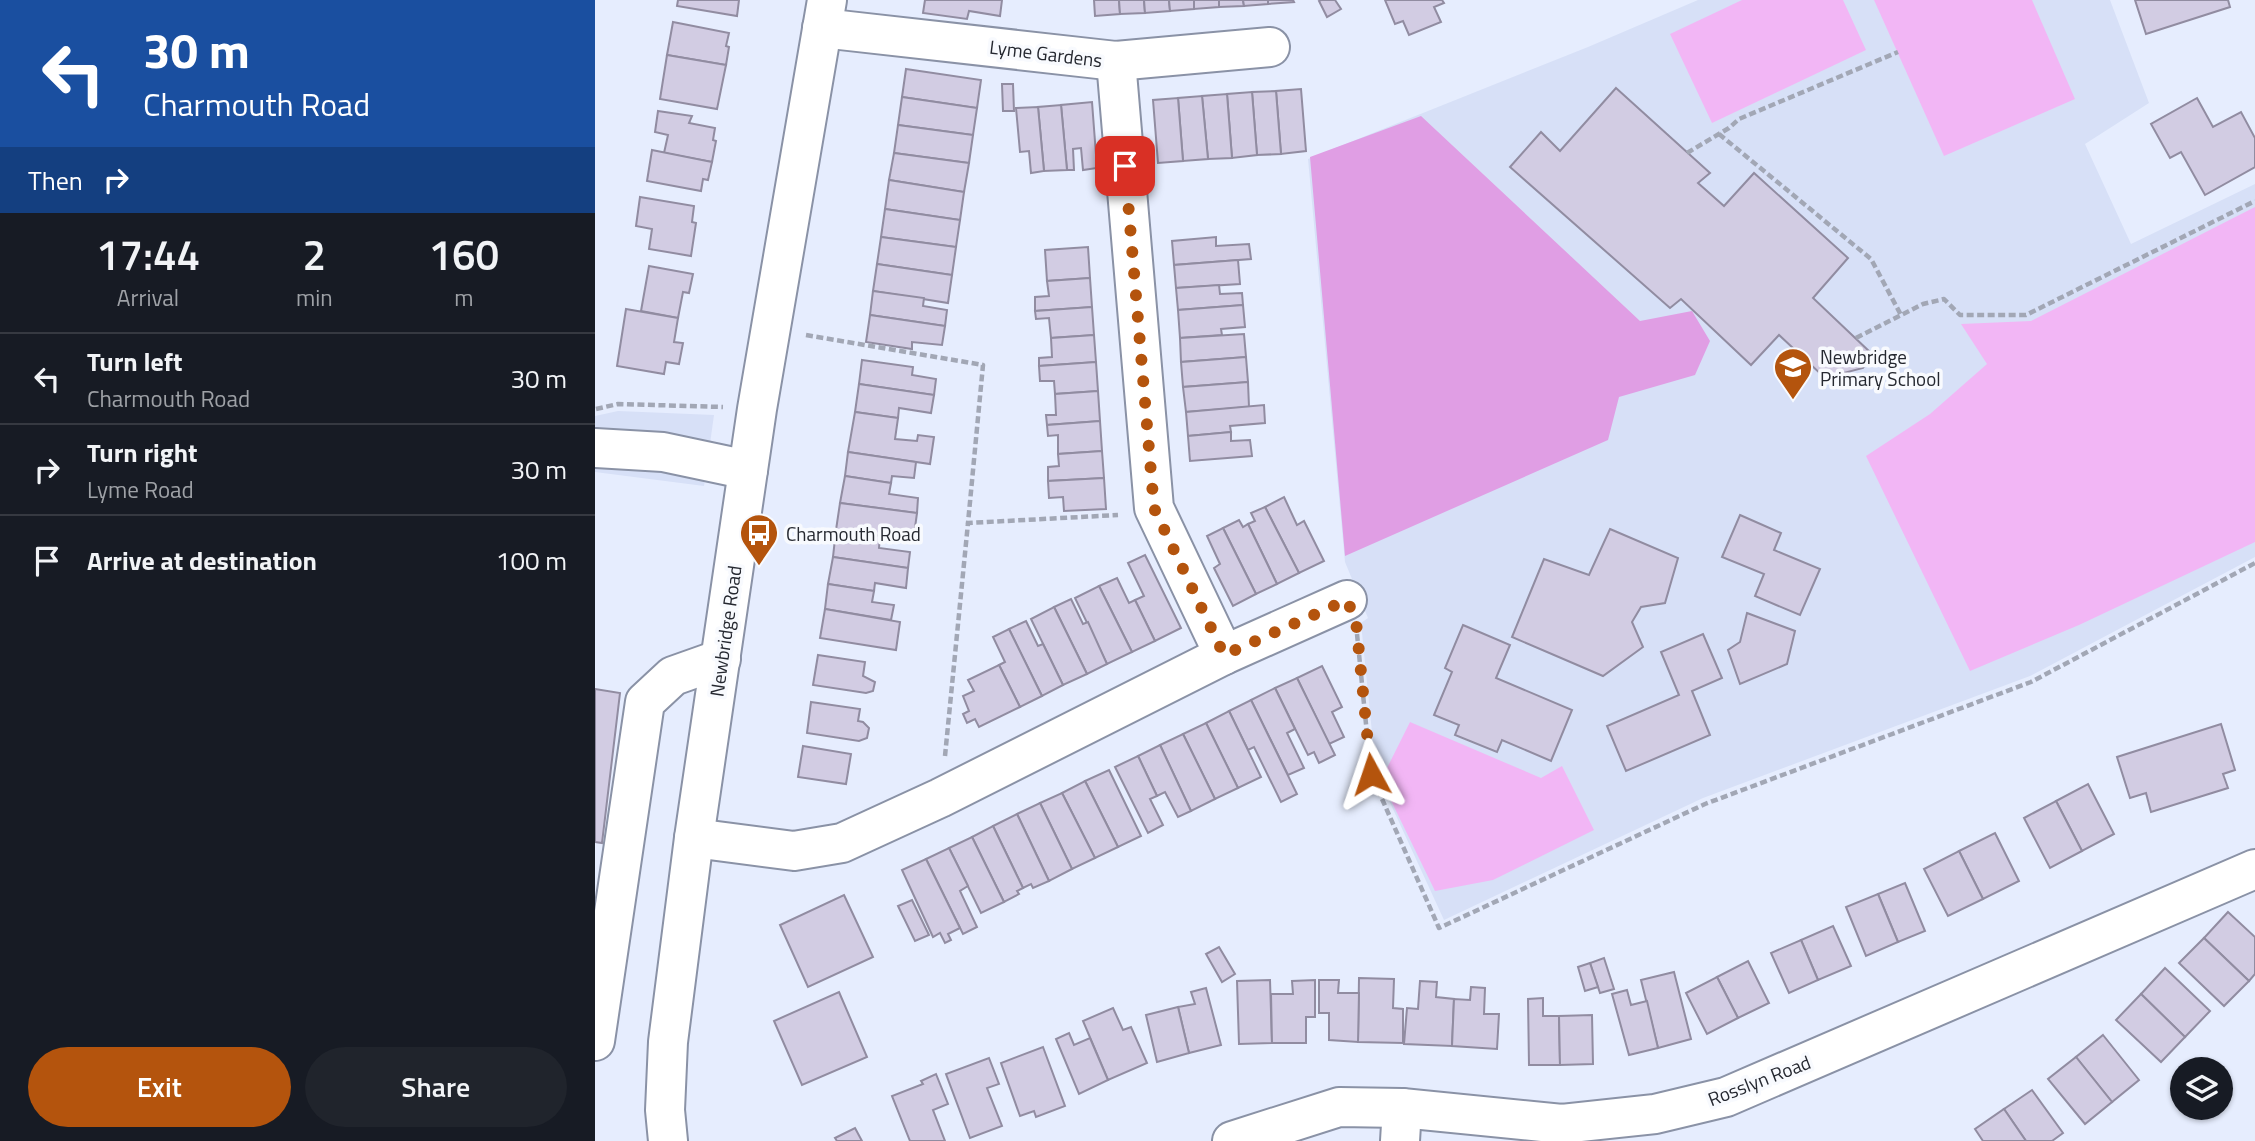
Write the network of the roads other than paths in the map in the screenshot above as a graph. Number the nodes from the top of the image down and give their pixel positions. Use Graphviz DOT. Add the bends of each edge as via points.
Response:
graph roads {
  1 [pos="825,14"];
  2 [pos="1269,47"];
  3 [pos="1116,61"];
  4 [pos="595,448"];
  5 [pos="748,470"];
  6 [pos="1347,600"];
  7 [pos="1224,655"];
  8 [pos="721,659"];
  9 [pos="694,838"];
  10 [pos="2255,869"];
  11 [pos="595,1041"];
  12 [pos="1401,1125"];
  13 [pos="668,1141"];
  14 [pos="1232,1141"];
  1 -- 3 [label="street, Lyme Gardens"];
  1 -- 5 [label="street, Newbridge Road"];
  2 -- 3 [label="street, Lyme Gardens"];
  3 -- 7 [label="street" via="1156,513"];
  4 -- 5 [label="street" via="663,452"];
  5 -- 8 [label="street, Newbridge Road"];
  6 -- 7 [label="street"];
  7 -- 9 [label="street" via="842,843 794,851"];
  8 -- 9 [label="street, Newbridge Road"];
  8 -- 11 [label="street" via="673,676 645,702"];
  9 -- 13 [label="street, Newbridge Road" via="668,1042"];
  10 -- 12 [label="street, Rosslyn Road" via="1725,1097 1655,1114 1562,1124"];
  12 -- 14 [label="street, Rosslyn Road" via="1339,1107"];
}
